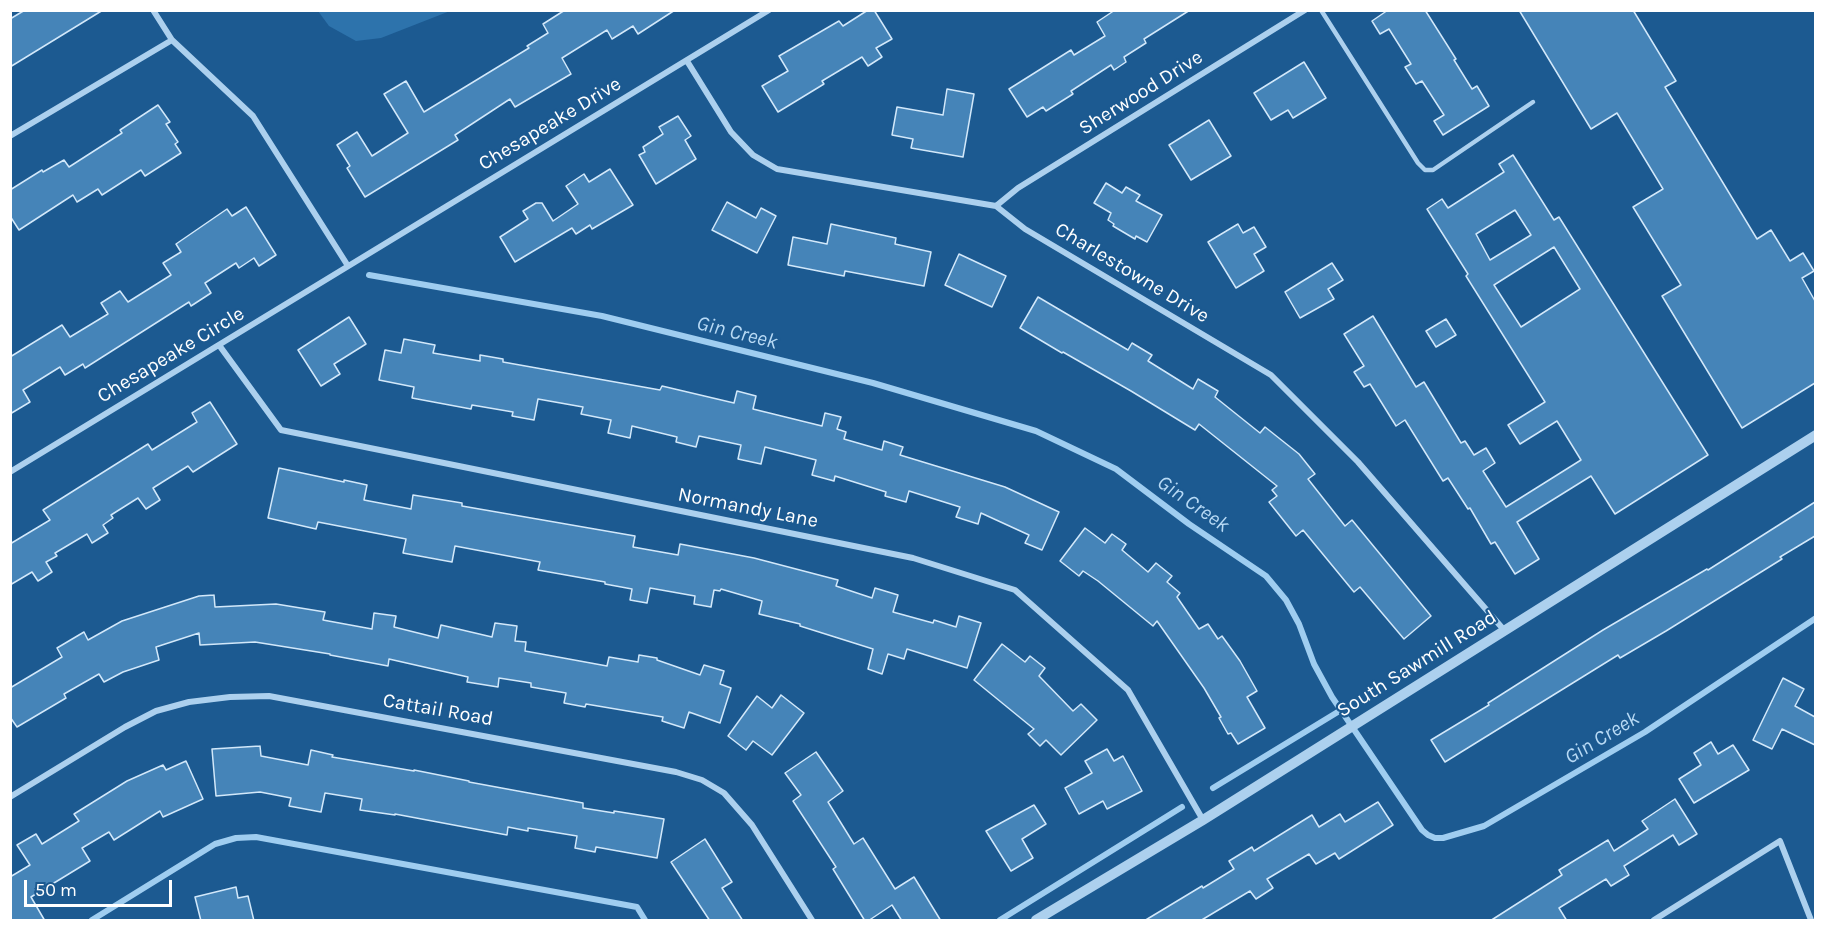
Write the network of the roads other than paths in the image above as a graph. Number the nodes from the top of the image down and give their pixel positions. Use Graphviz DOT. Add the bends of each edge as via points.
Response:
graph roads {
  1 [pos="153,10"];
  2 [pos="769,10"];
  3 [pos="1305,10"];
  4 [pos="1321,10"];
  5 [pos="172,39"];
  6 [pos="687,61"];
  7 [pos="1533,102"];
  8 [pos="10,136"];
  9 [pos="996,206"];
  10 [pos="348,266"];
  11 [pos="219,345"];
  12 [pos="1815,435"];
  13 [pos="10,472"];
  14 [pos="1504,630"];
  15 [pos="10,797"];
  16 [pos="1203,820"];
  17 [pos="812,921"];
  18 [pos="1036,921"];
  19 [pos="1654,921"];
  20 [pos="1811,921"];
  1 -- 5 [label="street"];
  2 -- 6 [label="street, Chesapeake Drive"];
  3 -- 9 [label="street, Sherwood Drive" via="1018,188"];
  4 -- 7 [label="lane" via="1425,170 1433,170"];
  5 -- 8 [label="street"];
  5 -- 10 [label="street" via="253,116"];
  6 -- 9 [label="street, Charlestowne Drive" via="731,132 777,170"];
  6 -- 10 [label="street, Chesapeake Drive"];
  9 -- 14 [label="street, Charlestowne Drive" via="1025,229 1271,375 1358,462"];
  10 -- 11 [label="street, Chesapeake Circle"];
  11 -- 13 [label="street, Chesapeake Circle"];
  11 -- 16 [label="street, Normandy Lane" via="281,430 913,558 1015,590 1128,690"];
  12 -- 14 [label="street, South Sawmill Road"];
  14 -- 16 [label="street, South Sawmill Road"];
  15 -- 17 [label="street, Cattail Road" via="156,711 210,699 269,696 702,780 724,793 752,825"];
  16 -- 18 [label="street, South Sawmill Road"];
  19 -- 20 [label="street" via="1780,841"];
}
